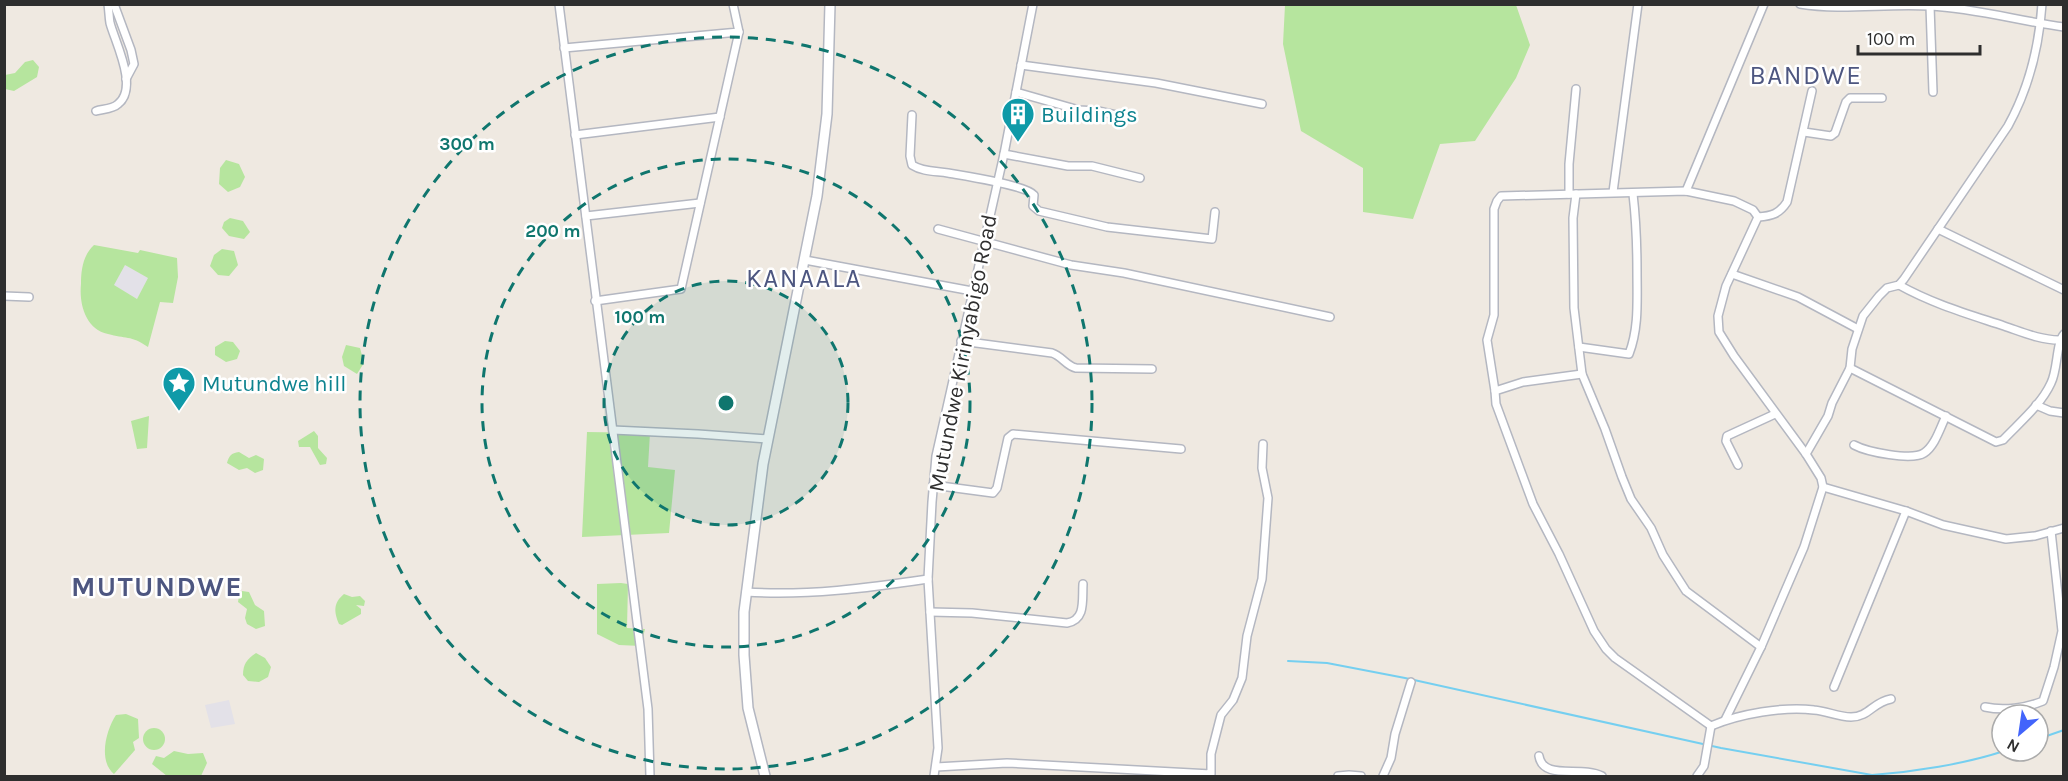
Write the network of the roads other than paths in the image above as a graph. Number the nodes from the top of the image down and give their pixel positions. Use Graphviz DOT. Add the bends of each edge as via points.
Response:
graph roads {
  1 [pos="108,4"];
  2 [pos="114,4"];
  3 [pos="559,4"];
  4 [pos="733,4"];
  5 [pos="830,4"];
  6 [pos="1032,4"];
  7 [pos="1638,4"];
  8 [pos="1764,4"];
  9 [pos="1800,4"];
  10 [pos="2042,4"];
  11 [pos="1884,5"];
  12 [pos="1930,6"];
  13 [pos="2041,24"];
  14 [pos="2064,27"];
  15 [pos="739,32"];
  16 [pos="564,48"];
  17 [pos="1021,65"];
  18 [pos="126,79"];
  19 [pos="1576,89"];
  20 [pos="1812,91"];
  21 [pos="1016,92"];
  22 [pos="1933,92"];
  23 [pos="1882,98"];
  24 [pos="1262,104"];
  25 [pos="96,111"];
  26 [pos="912,115"];
  27 [pos="1116,115"];
  28 [pos="720,117"];
  29 [pos="1804,132"];
  30 [pos="575,135"];
  31 [pos="1004,154"];
  32 [pos="1140,178"];
  33 [pos="996,182"];
  34 [pos="1686,190"];
  35 [pos="1613,192"];
  36 [pos="1572,194"];
  37 [pos="1633,194"];
  38 [pos="700,203"];
  39 [pos="1215,212"];
  40 [pos="586,216"];
  41 [pos="1758,217"];
  42 [pos="938,229"];
  43 [pos="1938,229"];
  44 [pos="984,241"];
  45 [pos="805,261"];
  46 [pos="1732,274"];
  47 [pos="1899,285"];
  48 [pos="2064,290"];
  49 [pos="972,291"];
  50 [pos="4,296"];
  51 [pos="29,297"];
  52 [pos="595,301"];
  53 [pos="1330,317"];
  54 [pos="1858,329"];
  55 [pos="2061,337"];
  56 [pos="961,341"];
  57 [pos="1579,347"];
  58 [pos="1851,368"];
  59 [pos="1152,369"];
  60 [pos="1581,374"];
  61 [pos="1495,391"];
  62 [pos="2036,405"];
  63 [pos="2064,413"];
  64 [pos="1775,414"];
  65 [pos="1946,416"];
  66 [pos="613,430"];
  67 [pos="768,440"];
  68 [pos="1263,444"];
  69 [pos="1854,445"];
  70 [pos="1180,448"];
  71 [pos="1806,454"];
  72 [pos="1738,465"];
  73 [pos="933,485"];
  74 [pos="1823,487"];
  75 [pos="1906,511"];
  76 [pos="2064,528"];
  77 [pos="2051,531"];
  78 [pos="928,579"];
  79 [pos="1083,584"];
  80 [pos="746,592"];
  81 [pos="930,612"];
  82 [pos="1761,647"];
  83 [pos="1411,682"];
  84 [pos="1834,687"];
  85 [pos="1891,699"];
  86 [pos="1985,707"];
  87 [pos="1725,720"];
  88 [pos="1711,726"];
  89 [pos="1539,756"];
  90 [pos="936,767"];
  91 [pos="1214,775"];
  92 [pos="650,777"];
  93 [pos="765,777"];
  94 [pos="934,777"];
  95 [pos="1338,777"];
  96 [pos="1361,777"];
  97 [pos="1383,777"];
  98 [pos="1602,777"];
  99 [pos="1697,777"];
  1 -- 18 [label="street"];
  2 -- 18 [label="street" via="134,64"];
  3 -- 16 [label="street"];
  4 -- 15 [label="street"];
  5 -- 45 [label="street" via="827,114"];
  6 -- 17 [label="street, Mutundwe Kirinyabigo Road"];
  7 -- 35 [label="street"];
  8 -- 34 [label="street"];
  9 -- 11 [label="street"];
  10 -- 13 [label="street"];
  11 -- 12 [label="street"];
  12 -- 13 [label="street"];
  12 -- 22 [label="street"];
  13 -- 14 [label="street"];
  13 -- 43 [label="street" via="2021,103"];
  15 -- 16 [label="street"];
  15 -- 28 [label="street"];
  16 -- 30 [label="street"];
  17 -- 21 [label="street, Mutundwe Kirinyabigo Road"];
  17 -- 24 [label="street" via="1156,83"];
  18 -- 25 [label="street" via="121,102"];
  19 -- 36 [label="street" via="1569,164"];
  20 -- 29 [label="street"];
  21 -- 27 [label="street" via="1079,110"];
  21 -- 31 [label="street, Mutundwe Kirinyabigo Road"];
  23 -- 29 [label="street" via="1850,98 1831,136"];
  26 -- 33 [label="street" via="910,156 917,169"];
  28 -- 30 [label="street"];
  28 -- 38 [label="street"];
  29 -- 41 [label="street" via="1787,202 1778,214"];
  30 -- 40 [label="street"];
  31 -- 32 [label="street" via="1068,166 1092,166"];
  31 -- 33 [label="street, Mutundwe Kirinyabigo Road"];
  33 -- 39 [label="street" via="1032,193 1033,206 1040,212 1140,232 1212,238"];
  33 -- 44 [label="street, Mutundwe Kirinyabigo Road"];
  34 -- 37 [label="street"];
  34 -- 41 [label="street" via="1734,201 1753,210"];
  35 -- 36 [label="street"];
  35 -- 37 [label="street"];
  36 -- 57 [label="street" via="1574,308"];
  36 -- 61 [label="street" via="1508,195 1497,201 1494,315 1487,340"];
  37 -- 57 [label="street" via="1638,299 1634,341 1629,354"];
  38 -- 40 [label="street"];
  38 -- 52 [label="street" via="681,289"];
  40 -- 52 [label="street"];
  41 -- 46 [label="street"];
  42 -- 44 [label="street"];
  43 -- 47 [label="street"];
  43 -- 48 [label="street"];
  44 -- 49 [label="street, Mutundwe Kirinyabigo Road"];
  44 -- 53 [label="street" via="1071,264"];
  45 -- 49 [label="street"];
  45 -- 67 [label="street"];
  46 -- 54 [label="street" via="1798,297"];
  46 -- 64 [label="street" via="1718,316 1719,332"];
  47 -- 54 [label="street" via="1887,288 1869,306"];
  47 -- 55 [label="street" via="1956,310 2040,338"];
  49 -- 56 [label="street, Mutundwe Kirinyabigo Road"];
  50 -- 51 [label="street"];
  52 -- 66 [label="street"];
  54 -- 58 [label="street"];
  55 -- 62 [label="street" via="2056,372"];
  56 -- 59 [label="street" via="1052,353 1076,368"];
  56 -- 73 [label="street, Mutundwe Kirinyabigo Road"];
  57 -- 60 [label="street"];
  58 -- 65 [label="street"];
  58 -- 71 [label="street"];
  60 -- 61 [label="street" via="1523,382"];
  60 -- 82 [label="street" via="1631,499 1676,577 1686,591"];
  61 -- 88 [label="street" via="1496,404 1533,504 1606,649"];
  62 -- 63 [label="street"];
  62 -- 65 [label="street" via="2003,440 1996,442"];
  64 -- 71 [label="street"];
  64 -- 72 [label="street" via="1727,436"];
  65 -- 69 [label="street" via="1924,454 1912,457"];
  66 -- 67 [label="street"];
  66 -- 92 [label="street" via="648,709"];
  67 -- 80 [label="street"];
  68 -- 91 [label="street" via="1262,468 1268,498 1262,579 1247,636 1242,678 1233,700 1221,715 1211,754"];
  70 -- 73 [label="street" via="1013,434 1008,438 994,492"];
  71 -- 74 [label="street"];
  73 -- 78 [label="street, Mutundwe Kirinyabigo Road"];
  74 -- 75 [label="street"];
  74 -- 82 [label="street" via="1804,547"];
  75 -- 77 [label="street" via="1943,525 2006,539"];
  75 -- 84 [label="street"];
  76 -- 77 [label="street"];
  77 -- 86 [label="street" via="2062,631 2043,701 1996,709"];
  78 -- 80 [label="street" via="822,591"];
  78 -- 81 [label="street, Mutundwe Kirinyabigo Road"];
  79 -- 81 [label="street" via="1082,613 1074,621"];
  80 -- 93 [label="street" via="744,655 748,708"];
  81 -- 90 [label="street, Mutundwe Kirinyabigo Road"];
  82 -- 87 [label="street"];
  83 -- 97 [label="street"];
  85 -- 87 [label="street" via="1877,703 1863,716 1788,709"];
  87 -- 88 [label="street"];
  88 -- 99 [label="street" via="1704,766"];
  89 -- 98 [label="street" via="1545,771 1589,772"];
  90 -- 91 [label="street" via="1007,763"];
  90 -- 94 [label="street, Mutundwe Kirinyabigo Road"];
  95 -- 96 [label="street"];
}
